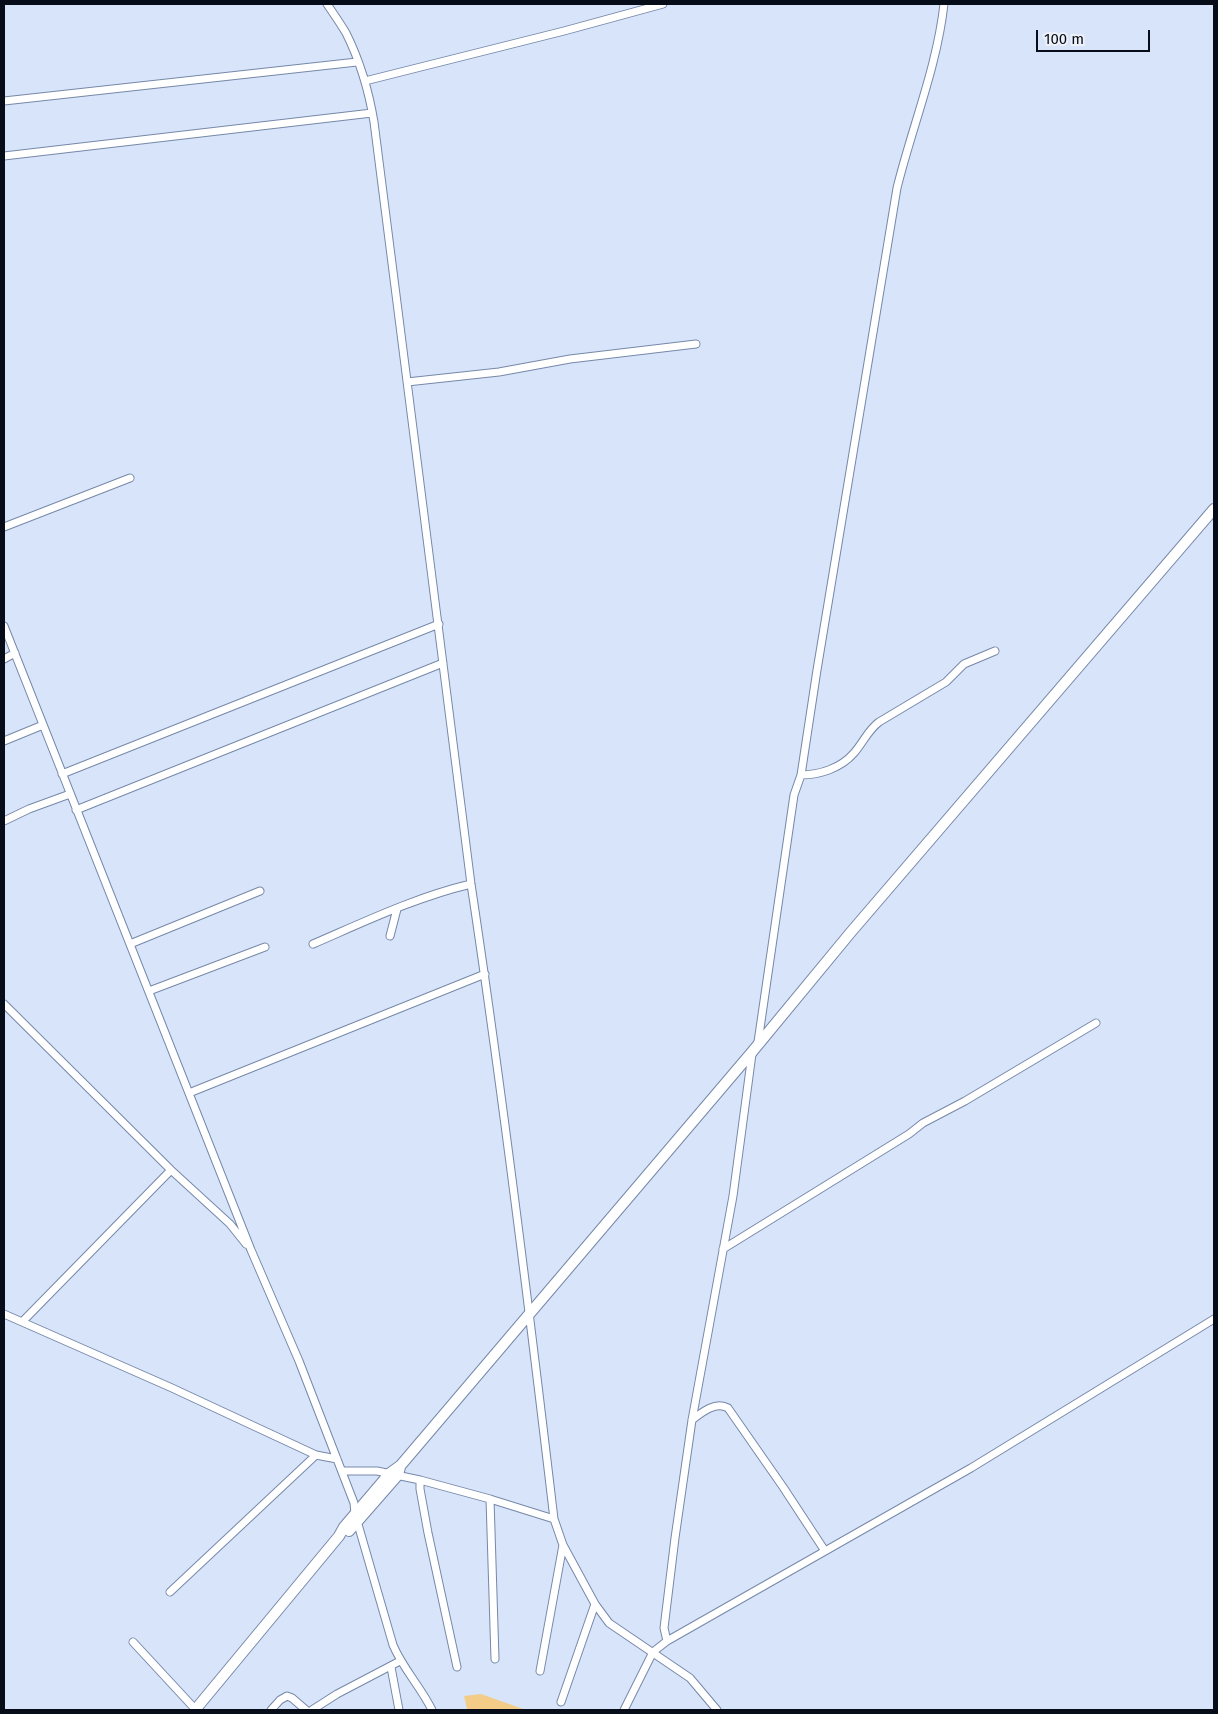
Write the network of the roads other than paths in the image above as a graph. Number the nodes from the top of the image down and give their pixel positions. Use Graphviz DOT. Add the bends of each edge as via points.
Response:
graph roads {
  1 [pos="327,4"];
  2 [pos="663,4"];
  3 [pos="944,4"];
  4 [pos="357,62"];
  5 [pos="365,81"];
  6 [pos="4,101"];
  7 [pos="372,113"];
  8 [pos="4,156"];
  9 [pos="696,344"];
  10 [pos="407,382"];
  11 [pos="130,478"];
  12 [pos="1214,509"];
  13 [pos="4,527"];
  14 [pos="439,624"];
  15 [pos="4,626"];
  16 [pos="995,651"];
  17 [pos="15,653"];
  18 [pos="4,659"];
  19 [pos="443,663"];
  20 [pos="43,726"];
  21 [pos="4,741"];
  22 [pos="62,774"];
  23 [pos="801,775"];
  24 [pos="70,794"];
  25 [pos="76,810"];
  26 [pos="4,821"];
  27 [pos="471,884"];
  28 [pos="260,891"];
  29 [pos="397,909"];
  30 [pos="390,936"];
  31 [pos="130,944"];
  32 [pos="312,944"];
  33 [pos="265,947"];
  34 [pos="485,974"];
  35 [pos="149,992"];
  36 [pos="4,1004"];
  37 [pos="1096,1023"];
  38 [pos="755,1049"];
  39 [pos="189,1093"];
  40 [pos="171,1170"];
  41 [pos="723,1249"];
  42 [pos="251,1250"];
  43 [pos="530,1313"];
  44 [pos="7,1315"];
  45 [pos="1214,1319"];
  46 [pos="23,1322"];
  47 [pos="4,1324"];
  48 [pos="692,1420"];
  49 [pos="316,1455"];
  50 [pos="337,1459"];
  51 [pos="342,1471"];
  52 [pos="396,1471"];
  53 [pos="420,1480"];
  54 [pos="490,1499"];
  55 [pos="362,1506"];
  56 [pos="356,1518"];
  57 [pos="554,1519"];
  58 [pos="563,1545"];
  59 [pos="825,1551"];
  60 [pos="170,1592"];
  61 [pos="595,1604"];
  62 [pos="667,1641"];
  63 [pos="133,1642"];
  64 [pos="653,1652"];
  65 [pos="495,1659"];
  66 [pos="400,1661"];
  67 [pos="391,1667"];
  68 [pos="457,1667"];
  69 [pos="540,1671"];
  70 [pos="562,1702"];
  71 [pos="196,1710"];
  72 [pos="271,1710"];
  73 [pos="306,1710"];
  74 [pos="312,1710"];
  75 [pos="400,1710"];
  76 [pos="432,1710"];
  77 [pos="624,1710"];
  78 [pos="717,1710"];
  1 -- 4 [label="street" via="345,33"];
  2 -- 5 [label="street"];
  3 -- 23 [label="street" via="934,58 897,188"];
  4 -- 5 [label="street"];
  4 -- 6 [label="street"];
  5 -- 7 [label="street"];
  7 -- 8 [label="street"];
  7 -- 10 [label="street"];
  9 -- 10 [label="street"];
  10 -- 14 [label="street"];
  11 -- 13 [label="street"];
  12 -- 38 [label="main road" via="851,932"];
  14 -- 19 [label="street"];
  14 -- 22 [label="street"];
  15 -- 17 [label="street"];
  16 -- 23 [label="street" via="964,664 946,682 879,722 854,753 842,762 824,773"];
  17 -- 18 [label="street"];
  17 -- 20 [label="street"];
  19 -- 25 [label="street"];
  19 -- 27 [label="street"];
  20 -- 21 [label="street"];
  20 -- 22 [label="street"];
  22 -- 24 [label="street"];
  23 -- 38 [label="street" via="794,795"];
  24 -- 25 [label="street"];
  24 -- 26 [label="street"];
  25 -- 31 [label="street"];
  27 -- 29 [label="street"];
  27 -- 34 [label="street"];
  28 -- 31 [label="street"];
  29 -- 30 [label="street"];
  29 -- 32 [label="street"];
  31 -- 35 [label="street"];
  33 -- 35 [label="street"];
  34 -- 39 [label="street"];
  34 -- 43 [label="street"];
  35 -- 39 [label="street"];
  36 -- 40 [label="street"];
  37 -- 41 [label="street" via="923,1123"];
  38 -- 41 [label="street"];
  38 -- 43 [label="main road"];
  39 -- 42 [label="street"];
  40 -- 42 [label="street" via="230,1224"];
  40 -- 46 [label="street"];
  41 -- 48 [label="street"];
  42 -- 50 [label="street"];
  43 -- 52 [label="main road"];
  43 -- 57 [label="street"];
  44 -- 46 [label="street"];
  44 -- 47 [label="street"];
  45 -- 59 [label="street" via="971,1468"];
  46 -- 49 [label="street"];
  48 -- 59 [label="street" via="715,1406 728,1408"];
  48 -- 62 [label="street" via="664,1628"];
  49 -- 50 [label="street"];
  49 -- 60 [label="street"];
  50 -- 51 [label="street"];
  51 -- 52 [label="street"];
  51 -- 55 [label="street"];
  52 -- 53 [label="street"];
  52 -- 55 [label="main road"];
  53 -- 54 [label="street"];
  53 -- 68 [label="street"];
  54 -- 57 [label="street"];
  54 -- 65 [label="street"];
  55 -- 56 [label="main road"];
  55 -- 56 [label="street"];
  56 -- 66 [label="street"];
  56 -- 71 [label="main road" via="349,1532 339,1536"];
  57 -- 58 [label="street"];
  58 -- 61 [label="street"];
  58 -- 69 [label="street"];
  59 -- 62 [label="street"];
  61 -- 64 [label="street" via="609,1622"];
  61 -- 70 [label="street"];
  62 -- 64 [label="street"];
  63 -- 71 [label="street"];
  64 -- 77 [label="street"];
  64 -- 78 [label="street" via="690,1678"];
  66 -- 67 [label="street"];
  66 -- 76 [label="street"];
  67 -- 74 [label="street"];
  67 -- 75 [label="street"];
  72 -- 73 [label="street" via="287,1696"];
}
